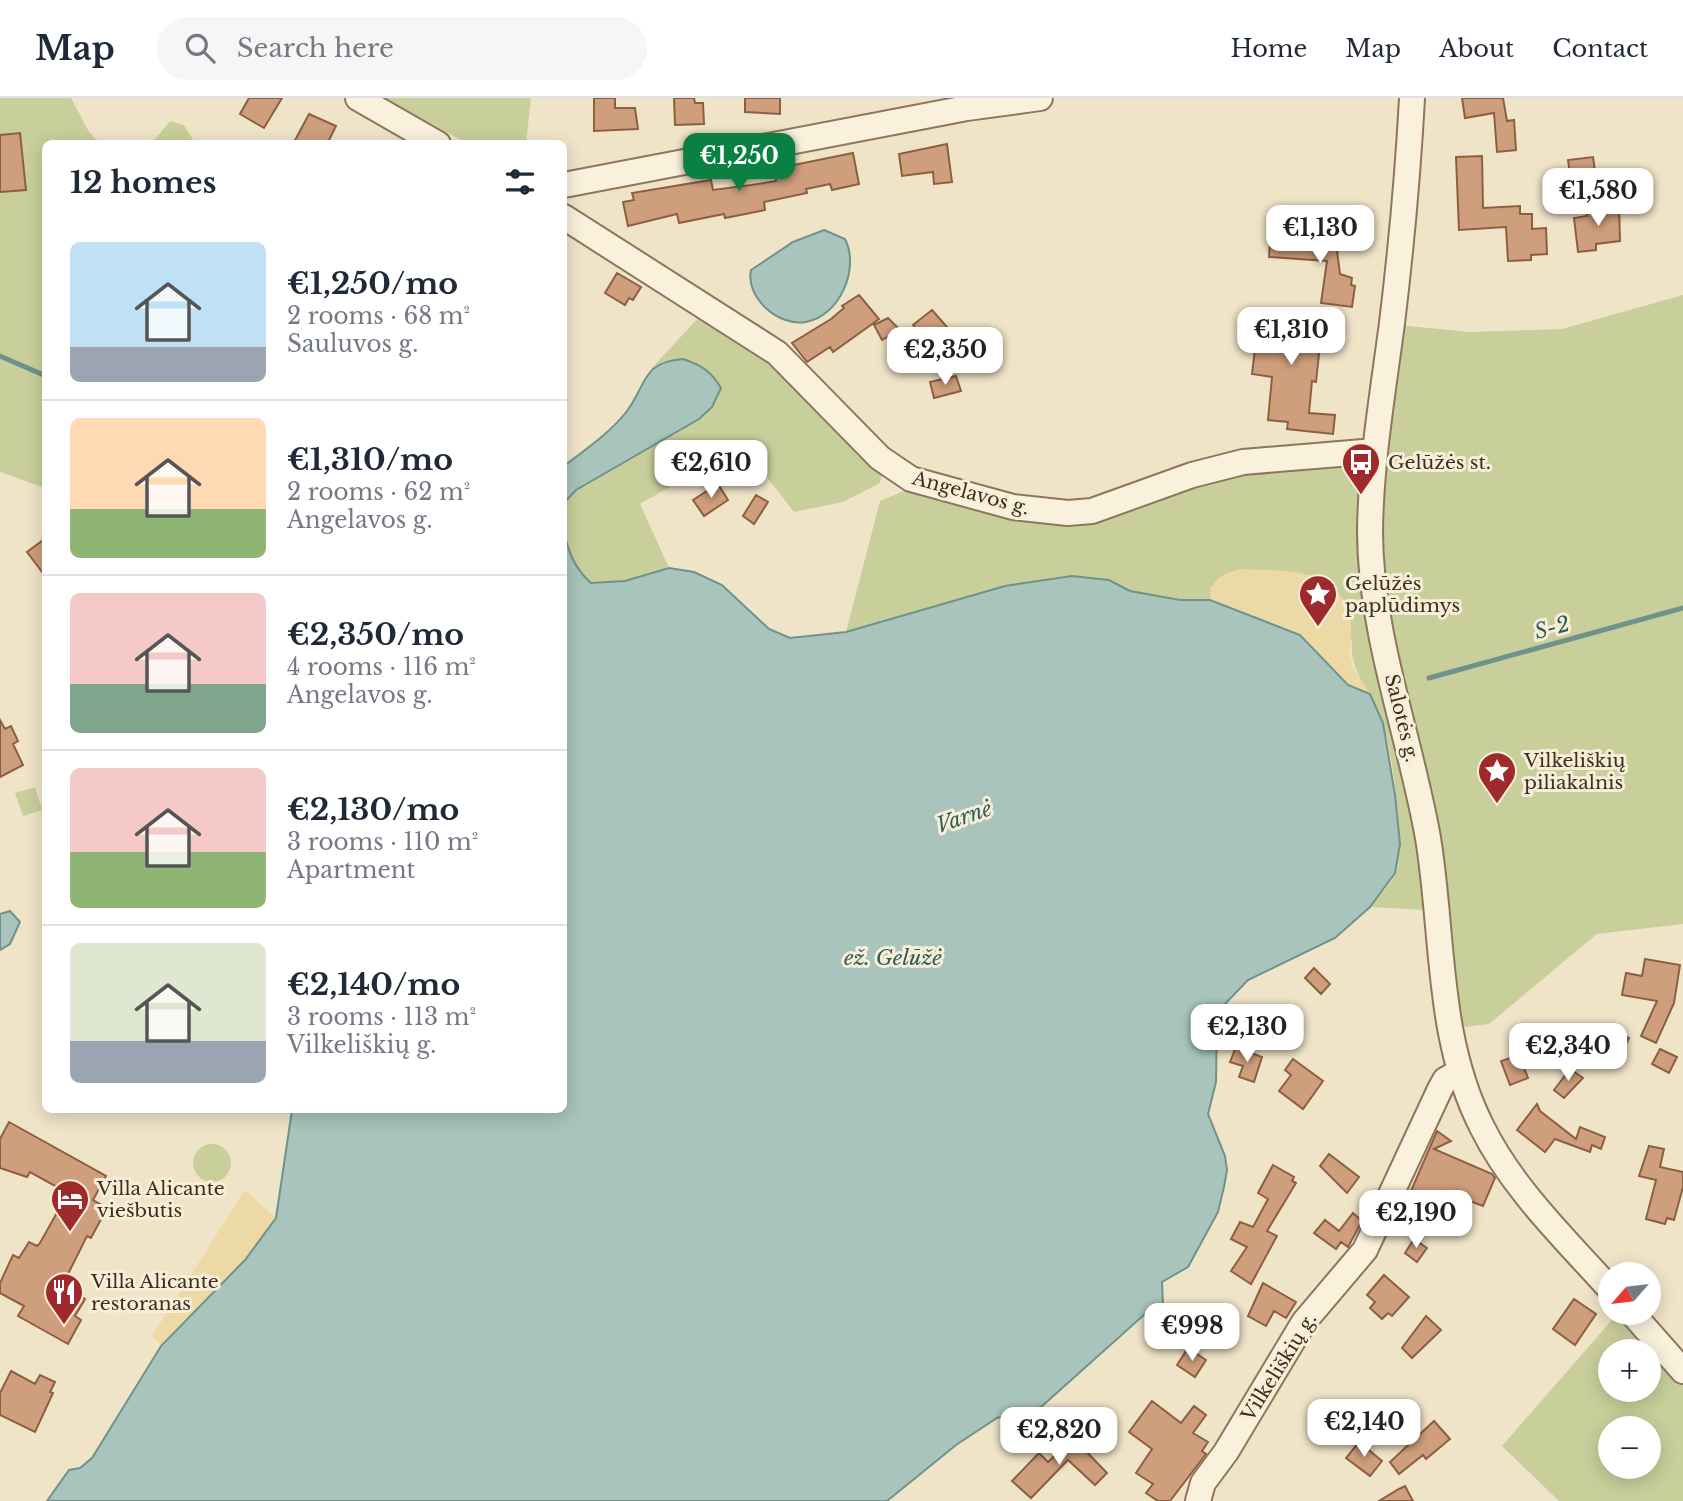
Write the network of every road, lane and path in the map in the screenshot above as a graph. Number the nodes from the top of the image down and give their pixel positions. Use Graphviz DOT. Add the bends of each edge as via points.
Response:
graph roads {
  1 [pos="358,98"];
  2 [pos="1040,98"];
  3 [pos="1412,98"];
  4 [pos="431,140"];
  5 [pos="567,184"];
  6 [pos="567,219"];
  7 [pos="1375,451"];
  8 [pos="1459,1072"];
  9 [pos="1598,1275"];
  10 [pos="1642,1325"];
  11 [pos="1683,1371"];
  12 [pos="1200,1492"];
  1 -- 4 [label="street"];
  2 -- 5 [label="street"];
  3 -- 7 [label="street, Salotės g." via="1393,315"];
  6 -- 7 [label="street, Angelavos g." via="777,353 880,458 911,479 1013,507 1092,512 1231,465"];
  7 -- 8 [label="street, Salotės g." via="1370,532 1376,601 1428,839 1444,990"];
  8 -- 9 [label="street, Salotės g." via="1482,1128 1521,1188"];
  8 -- 12 [label="street, Vilkeliškių g." via="1440,1089 1365,1250 1304,1322"];
  10 -- 11 [label="street"];
}
